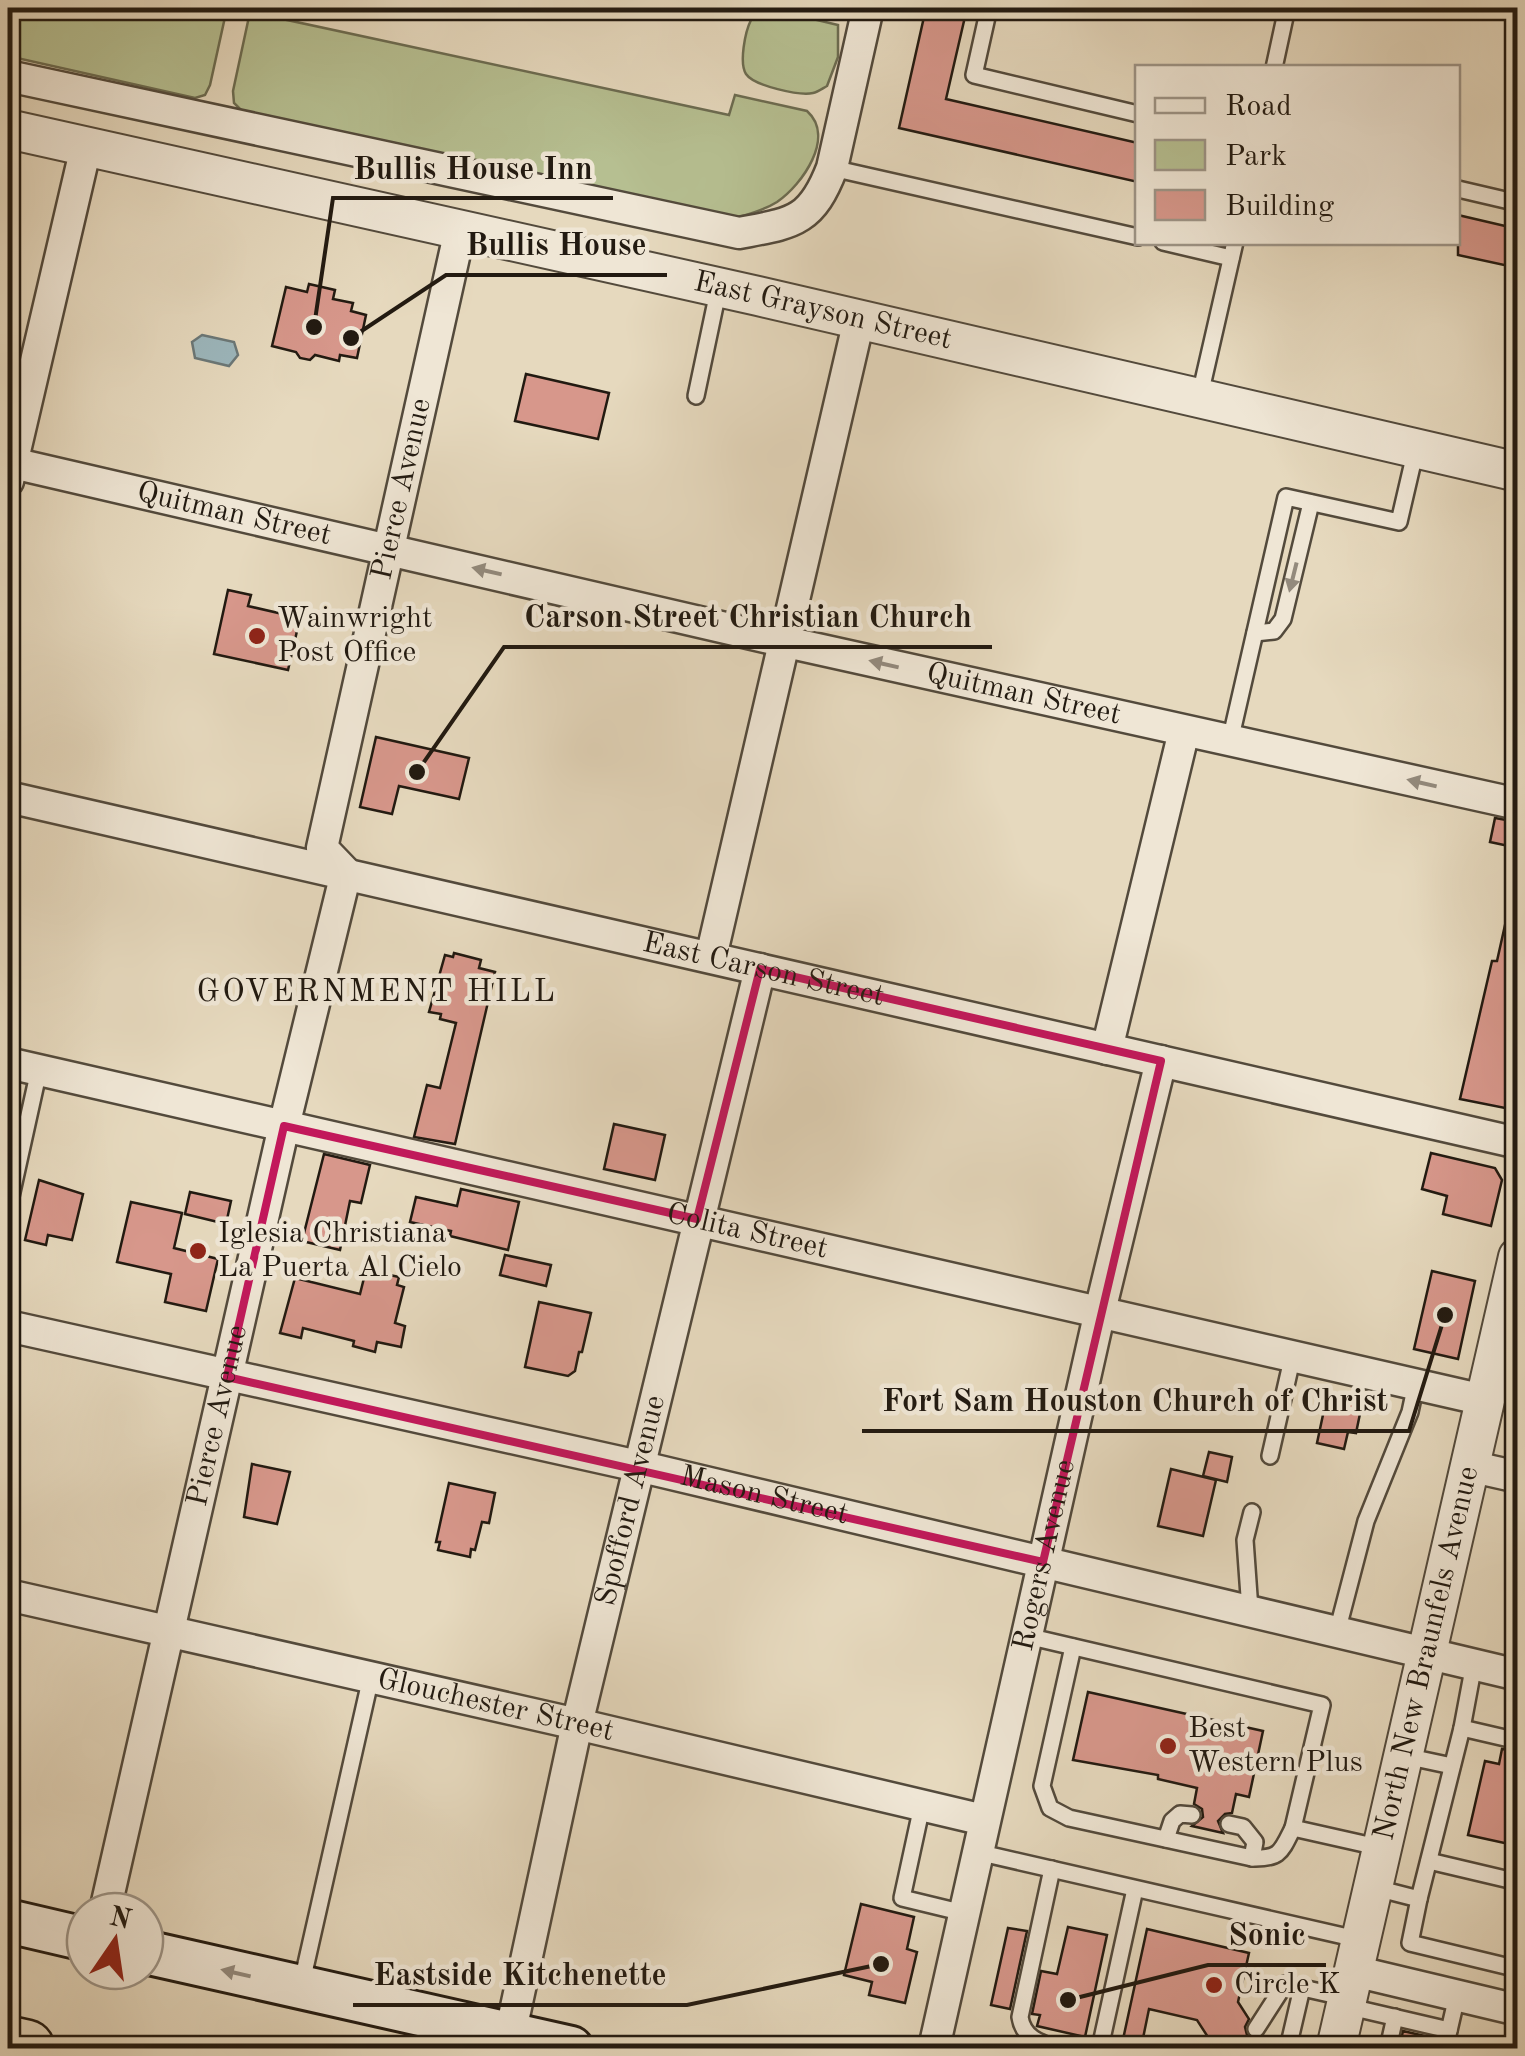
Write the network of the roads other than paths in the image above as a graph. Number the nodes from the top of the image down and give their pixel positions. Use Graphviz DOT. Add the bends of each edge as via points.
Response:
graph roads {
  1 [pos="868,8"];
  2 [pos="989,8"];
  3 [pos="1287,8"];
  4 [pos="1275,65"];
  5 [pos="8,76"];
  6 [pos="1135,113"];
  7 [pos="8,129"];
  8 [pos="86,147"];
  9 [pos="832,168"];
  10 [pos="1460,189"];
  11 [pos="1518,203"];
  12 [pos="460,230"];
  13 [pos="1135,236"];
  14 [pos="1190,245"];
  15 [pos="1233,250"];
  16 [pos="719,288"];
  17 [pos="859,320"];
  18 [pos="696,396"];
  19 [pos="1198,398"];
  20 [pos="1416,449"];
  21 [pos="9,470"];
  22 [pos="1518,472"];
  23 [pos="1311,503"];
  24 [pos="388,548"];
  25 [pos="1255,633"];
  26 [pos="786,642"];
  27 [pos="1184,731"];
  28 [pos="1230,741"];
  29 [pos="8,797"];
  30 [pos="1518,804"];
  31 [pos="346,872"];
  32 [pos="711,957"];
  33 [pos="760,968"];
  34 [pos="1107,1049"];
  35 [pos="1161,1061"];
  36 [pos="8,1062"];
  37 [pos="39,1070"];
  38 [pos="284,1126"];
  39 [pos="1518,1144"];
  40 [pos="8,1210"];
  41 [pos="697,1219"];
  42 [pos="1518,1256"];
  43 [pos="1100,1310"];
  44 [pos="8,1326"];
  45 [pos="1293,1355"];
  46 [pos="227,1376"];
  47 [pos="1416,1384"];
  48 [pos="1484,1400"];
  49 [pos="1270,1456"];
  50 [pos="638,1466"];
  51 [pos="1469,1466"];
  52 [pos="1518,1477"];
  53 [pos="1252,1512"];
  54 [pos="1043,1562"];
  55 [pos="8,1595"];
  56 [pos="1250,1610"];
  57 [pos="168,1632"];
  58 [pos="1336,1632"];
  59 [pos="1027,1636"];
  60 [pos="1074,1647"];
  61 [pos="1425,1652"];
  62 [pos="1474,1664"];
  63 [pos="1518,1675"];
  64 [pos="371,1678"];
  65 [pos="578,1724"];
  66 [pos="1462,1728"];
  67 [pos="1518,1741"];
  68 [pos="1401,1755"];
  69 [pos="1452,1766"];
  70 [pos="922,1806"];
  71 [pos="1192,1816"];
  72 [pos="984,1820"];
  73 [pos="1229,1824"];
  74 [pos="1294,1828"];
  75 [pos="1166,1839"];
  76 [pos="1382,1848"];
  77 [pos="977,1852"];
  78 [pos="1252,1858"];
  79 [pos="1428,1861"];
  80 [pos="1052,1870"];
  81 [pos="1518,1882"];
  82 [pos="1373,1887"];
  83 [pos="1135,1888"];
  84 [pos="110,1891"];
  85 [pos="1419,1899"];
  86 [pos="964,1913"];
  87 [pos="8,1921"];
  88 [pos="65,1934"];
  89 [pos="165,1957"];
  90 [pos="1518,1969"];
  91 [pos="1352,1979"];
  92 [pos="301,1988"];
  93 [pos="1302,1988"];
  94 [pos="1456,1996"];
  95 [pos="1518,2010"];
  96 [pos="1395,2017"];
  97 [pos="1256,2030"];
  98 [pos="1449,2030"];
  99 [pos="510,2034"];
  100 [pos="8,2044"];
  101 [pos="1391,2046"];
  102 [pos="26,2048"];
  103 [pos="570,2048"];
  104 [pos="934,2048"];
  105 [pos="1056,2048"];
  106 [pos="1100,2048"];
  107 [pos="1288,2048"];
  108 [pos="1336,2048"];
  109 [pos="1445,2048"];
  1 -- 9 [label="street"];
  2 -- 6 [label="lane" via="974,75"];
  3 -- 4 [label="lane"];
  5 -- 9 [label="street" via="739,234 798,219 823,191"];
  7 -- 8 [label="street, East Grayson Street"];
  8 -- 12 [label="street, East Grayson Street"];
  8 -- 21 [label="street"];
  9 -- 13 [label="lane"];
  10 -- 11 [label="lane"];
  12 -- 16 [label="street, East Grayson Street"];
  12 -- 24 [label="street, Pierce Avenue"];
  14 -- 15 [label="lane"];
  15 -- 19 [label="lane"];
  16 -- 17 [label="street, East Grayson Street"];
  16 -- 18 [label="lane"];
  17 -- 19 [label="street, East Grayson Street"];
  17 -- 26 [label="street"];
  19 -- 20 [label="street, East Grayson Street"];
  20 -- 22 [label="street, East Grayson Street"];
  20 -- 23 [label="lane" via="1399,522"];
  21 -- 24 [label="street, Quitman Street"];
  23 -- 25 [label="lane, one-way" via="1283,619 1274,630"];
  23 -- 25 [label="lane" via="1286,497"];
  26 -- 24 [label="street, Quitman Street, one-way"];
  24 -- 31 [label="street, Pierce Avenue" via="322,848"];
  25 -- 28 [label="lane"];
  27 -- 26 [label="street, Quitman Street, one-way"];
  26 -- 32 [label="street"];
  27 -- 28 [label="street, Quitman Street"];
  27 -- 34 [label="street"];
  30 -- 28 [label="street, Quitman Street, one-way"];
  29 -- 31 [label="street, East Carson Street"];
  31 -- 32 [label="street, East Carson Street"];
  31 -- 38 [label="street, Pierce Avenue"];
  32 -- 33 [label="street, East Carson Street"];
  33 -- 34 [label="street, East Carson Street"];
  33 -- 41 [label="street, Spofford Avenue"];
  34 -- 35 [label="street, East Carson Street"];
  35 -- 39 [label="street, East Carson Street"];
  35 -- 43 [label="street, Rogers Avenue"];
  36 -- 37 [label="street, Colita Street"];
  37 -- 38 [label="street, Colita Street"];
  37 -- 40 [label="lane"];
  38 -- 41 [label="street, Colita Street"];
  38 -- 46 [label="street, Pierce Avenue"];
  41 -- 43 [label="street, Colita Street"];
  41 -- 50 [label="street, Spofford Avenue"];
  42 -- 48 [label="street, North New Braunfels Avenue"];
  43 -- 45 [label="street, Colita Street"];
  43 -- 54 [label="street, Rogers Avenue"];
  44 -- 46 [label="street, Mason Street"];
  45 -- 47 [label="street, Colita Street"];
  45 -- 49 [label="lane"];
  46 -- 50 [label="street, Mason Street"];
  46 -- 57 [label="street, Pierce Avenue"];
  47 -- 48 [label="street, Colita Street"];
  47 -- 58 [label="lane" via="1366,1521"];
  48 -- 51 [label="street, North New Braunfels Avenue"];
  50 -- 54 [label="street, Mason Street"];
  50 -- 65 [label="street, Spofford Avenue"];
  51 -- 52 [label="street"];
  51 -- 61 [label="street, North New Braunfels Avenue"];
  53 -- 56 [label="lane" via="1246,1540"];
  54 -- 56 [label="street, Mason Street"];
  54 -- 59 [label="street, Rogers Avenue"];
  55 -- 57 [label="street, Glouchester Street"];
  56 -- 58 [label="street, Mason Street"];
  57 -- 64 [label="street, Glouchester Street"];
  57 -- 84 [label="street, Pierce Avenue"];
  58 -- 61 [label="street, Mason Street"];
  59 -- 60 [label="lane"];
  59 -- 72 [label="street, Rogers Avenue"];
  60 -- 74 [label="lane" via="1322,1705"];
  60 -- 75 [label="lane" via="1042,1786 1050,1808"];
  61 -- 62 [label="street, Mason Street"];
  61 -- 68 [label="street, North New Braunfels Avenue"];
  62 -- 63 [label="street, Mason Street"];
  62 -- 66 [label="lane"];
  64 -- 65 [label="street, Glouchester Street"];
  64 -- 92 [label="lane"];
  65 -- 70 [label="street, Glouchester Street"];
  65 -- 99 [label="street, Spofford Avenue"];
  66 -- 67 [label="lane"];
  66 -- 69 [label="lane"];
  68 -- 69 [label="lane"];
  68 -- 76 [label="street, North New Braunfels Avenue"];
  69 -- 79 [label="lane"];
  70 -- 72 [label="street, Glouchester Street"];
  70 -- 86 [label="lane" via="902,1898"];
  71 -- 75 [label="lane" via="1180,1814"];
  72 -- 77 [label="street, Rogers Avenue"];
  73 -- 78 [label="lane" via="1243,1827 1255,1842"];
  74 -- 76 [label="lane"];
  74 -- 78 [label="lane" via="1282,1851 1270,1859"];
  75 -- 78 [label="lane"];
  76 -- 82 [label="street, North New Braunfels Avenue"];
  77 -- 80 [label="lane"];
  77 -- 86 [label="street, Rogers Avenue"];
  79 -- 81 [label="lane"];
  79 -- 85 [label="lane"];
  80 -- 83 [label="lane"];
  80 -- 105 [label="lane" via="1020,2017 1031,2038"];
  82 -- 85 [label="lane"];
  82 -- 91 [label="street, North New Braunfels Avenue"];
  83 -- 91 [label="lane"];
  83 -- 106 [label="lane"];
  85 -- 90 [label="lane" via="1410,1943"];
  86 -- 104 [label="street, Rogers Avenue"];
  87 -- 88 [label="main road"];
  92 -- 89 [label="main road, one-way"];
  91 -- 93 [label="lane"];
  91 -- 94 [label="street"];
  91 -- 96 [label="lane"];
  91 -- 108 [label="street, North New Braunfels Avenue"];
  92 -- 99 [label="main road"];
  93 -- 97 [label="lane" via="1285,1984"];
  93 -- 107 [label="lane"];
  94 -- 95 [label="street"];
  94 -- 98 [label="lane"];
  96 -- 98 [label="lane"];
  96 -- 101 [label="lane"];
  98 -- 109 [label="lane"];
  99 -- 103 [label="main road"];
  100 -- 102 [label="highway"];
}
